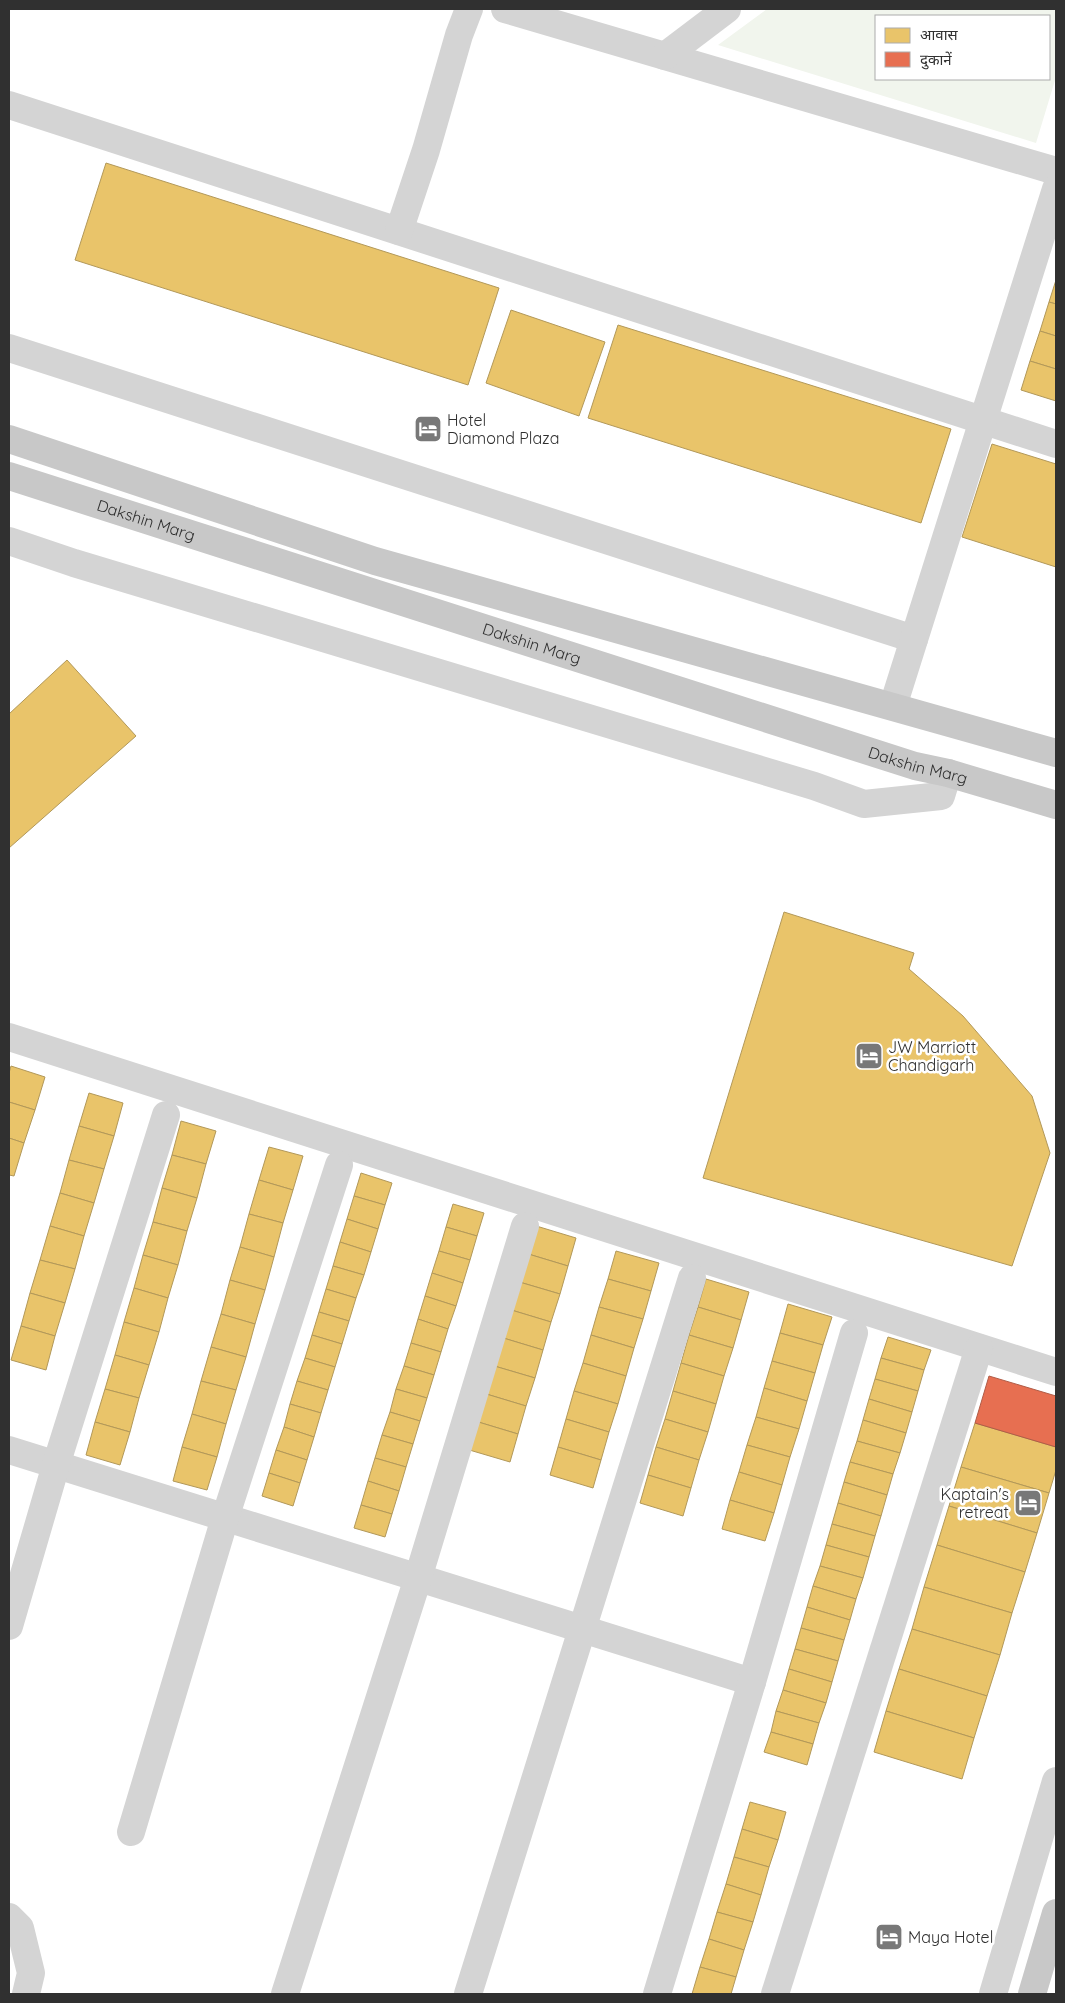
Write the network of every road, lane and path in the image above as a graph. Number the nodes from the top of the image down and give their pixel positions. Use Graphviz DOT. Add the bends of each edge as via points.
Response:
graph roads {
  1 [pos="468,9"];
  2 [pos="505,9"];
  3 [pos="727,9"];
  4 [pos="567,19"];
  5 [pos="665,56"];
  6 [pos="9,104"];
  7 [pos="1056,171"];
  8 [pos="1056,189"];
  9 [pos="400,230"];
  10 [pos="9,348"];
  11 [pos="984,419"];
  12 [pos="9,439"];
  13 [pos="1056,444"];
  14 [pos="9,476"];
  15 [pos="9,541"];
  16 [pos="914,639"];
  17 [pos="893,706"];
  18 [pos="1056,753"];
  19 [pos="948,773"];
  20 [pos="1056,805"];
  21 [pos="9,1037"];
  22 [pos="166,1115"];
  23 [pos="338,1165"];
  24 [pos="525,1226"];
  25 [pos="692,1278"];
  26 [pos="854,1333"];
  27 [pos="978,1348"];
  28 [pos="1056,1372"];
  29 [pos="9,1450"];
  30 [pos="56,1465"];
  31 [pos="226,1518"];
  32 [pos="418,1578"];
  33 [pos="9,1626"];
  34 [pos="583,1629"];
  35 [pos="752,1682"];
  36 [pos="1056,1781"];
  37 [pos="131,1832"];
  38 [pos="1056,1913"];
  39 [pos="9,1917"];
  40 [pos="26,1994"];
  41 [pos="285,1994"];
  42 [pos="468,1994"];
  43 [pos="657,1994"];
  44 [pos="774,1994"];
  45 [pos="993,1994"];
  46 [pos="1032,1994"];
  1 -- 9 [label="street"];
  2 -- 4 [label="street"];
  3 -- 5 [label="street"];
  4 -- 5 [label="street"];
  5 -- 7 [label="street"];
  6 -- 9 [label="street"];
  8 -- 11 [label="street"];
  9 -- 11 [label="street"];
  10 -- 16 [label="street"];
  11 -- 13 [label="street"];
  11 -- 16 [label="street"];
  12 -- 17 [label="main road, Dakshin Marg" via="375,561"];
  14 -- 19 [label="main road, Dakshin Marg" via="896,760"];
  15 -- 19 [label="street" via="805,783 864,804 941,796"];
  16 -- 17 [label="street"];
  17 -- 18 [label="main road, Dakshin Marg"];
  19 -- 20 [label="main road, Dakshin Marg"];
  21 -- 27 [label="street"];
  22 -- 30 [label="street"];
  23 -- 31 [label="street"];
  24 -- 32 [label="street"];
  25 -- 34 [label="street"];
  26 -- 35 [label="street"];
  27 -- 28 [label="street"];
  27 -- 44 [label="street"];
  29 -- 30 [label="street"];
  30 -- 31 [label="street"];
  30 -- 33 [label="street"];
  31 -- 32 [label="street"];
  31 -- 37 [label="street"];
  32 -- 34 [label="street"];
  32 -- 41 [label="street"];
  34 -- 35 [label="street"];
  34 -- 42 [label="street"];
  35 -- 43 [label="street"];
  36 -- 45 [label="street"];
  38 -- 46 [label="main road"];
  39 -- 40 [label="street" via="20,1928 30,1973"];
}
